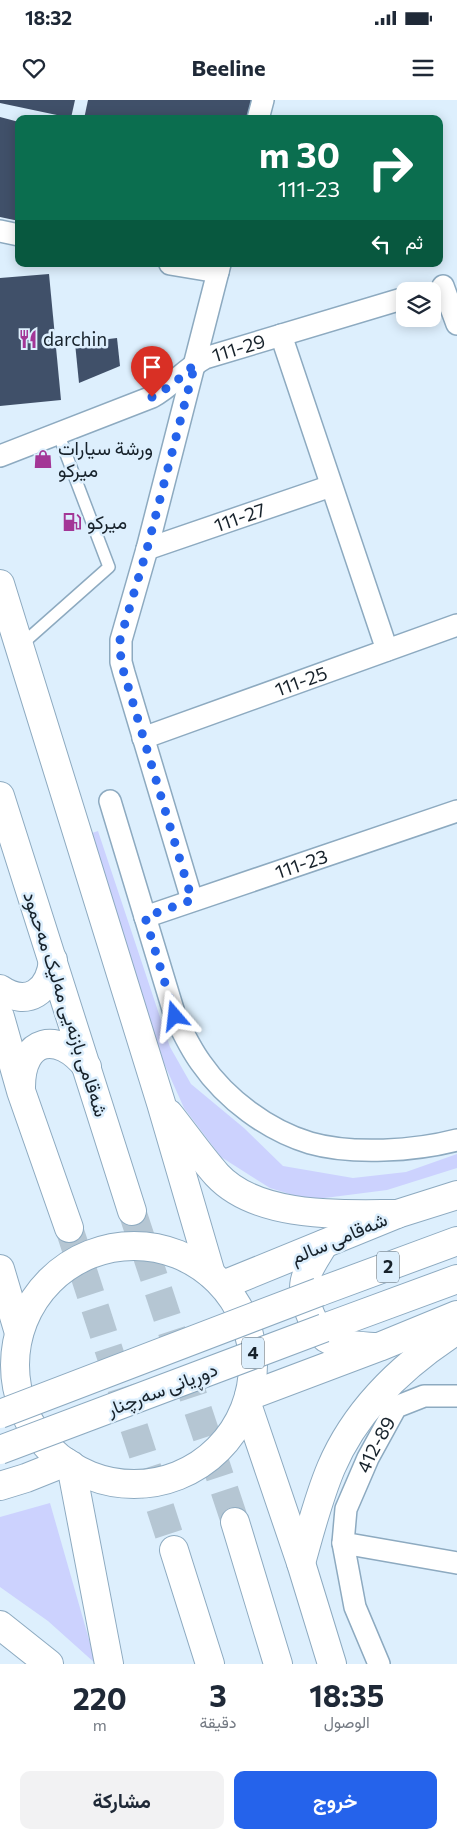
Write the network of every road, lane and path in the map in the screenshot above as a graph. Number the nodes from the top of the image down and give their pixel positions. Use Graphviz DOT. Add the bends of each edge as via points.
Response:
graph roads {
  1 [pos="263,100"];
  2 [pos="259,115"];
  3 [pos="0,231"];
  4 [pos="15,234"];
  5 [pos="219,268"];
  6 [pos="442,286"];
  7 [pos="396,301"];
  8 [pos="457,324"];
  9 [pos="281,336"];
  10 [pos="195,364"];
  11 [pos="58,433"];
  12 [pos="0,456"];
  13 [pos="331,486"];
  14 [pos="147,549"];
  15 [pos="0,584"];
  16 [pos="457,625"];
  17 [pos="19,646"];
  18 [pos="387,650"];
  19 [pos="144,738"];
  20 [pos="0,796"];
  21 [pos="110,801"];
  22 [pos="457,810"];
  23 [pos="192,900"];
  24 [pos="145,917"];
  25 [pos="53,960"];
  26 [pos="0,989"];
  27 [pos="0,1017"];
  28 [pos="87,1067"];
  29 [pos="21,1091"];
  30 [pos="161,1103"];
  31 [pos="457,1140"];
  32 [pos="457,1195"];
  33 [pos="132,1211"];
  34 [pos="397,1214"];
  35 [pos="70,1228"];
  36 [pos="457,1241"];
  37 [pos="324,1244"];
  38 [pos="0,1269"];
  39 [pos="457,1279"];
  40 [pos="217,1280"];
  41 [pos="457,1315"];
  42 [pos="457,1330"];
  43 [pos="380,1347"];
  44 [pos="12,1351"];
  45 [pos="457,1396"];
  46 [pos="248,1400"];
  47 [pos="0,1414"];
  48 [pos="0,1450"];
  49 [pos="68,1464"];
  50 [pos="0,1486"];
  51 [pos="235,1522"];
  52 [pos="342,1543"];
  53 [pos="174,1550"];
  54 [pos="301,1563"];
  55 [pos="457,1563"];
  56 [pos="0,1625"];
  57 [pos="49,1664"];
  58 [pos="109,1664"];
  59 [pos="210,1664"];
  60 [pos="278,1664"];
  61 [pos="332,1664"];
  62 [pos="379,1664"];
  1 -- 2 [label="street"];
  3 -- 4 [label="street"];
  5 -- 10 [label="street"];
  6 -- 8 [label="street"];
  7 -- 9 [label="street, 111-29"];
  9 -- 10 [label="street, 111-29" via="205,358"];
  9 -- 13 [label="street"];
  10 -- 11 [label="street, 111-29" via="172,385 152,397"];
  10 -- 14 [label="street"];
  11 -- 12 [label="street, 111-29"];
  11 -- 17 [label="lane" via="109,567"];
  13 -- 14 [label="street, 111-27"];
  13 -- 18 [label="street"];
  14 -- 19 [label="street" via="120,640 121,662"];
  15 -- 17 [label="main road"];
  16 -- 18 [label="street, 111-25"];
  17 -- 30 [label="main road"];
  18 -- 19 [label="street, 111-25"];
  19 -- 23 [label="street"];
  20 -- 25 [label="main road, شەقامی بازنەیی مەلیک مەحمود"];
  21 -- 24 [label="street"];
  22 -- 23 [label="street, 111-23"];
  23 -- 24 [label="street, 111-23"];
  24 -- 31 [label="street" via="175,1016 186,1041 219,1085 246,1109 285,1133 310,1143 352,1150 394,1150 436,1146"];
  25 -- 26 [label="main road" via="49,980 34,994 19,997"];
  25 -- 28 [label="main road, شەقامی بازنەیی مەلیک مەحمود"];
  27 -- 29 [label="main road"];
  28 -- 29 [label="main road" via="70,1049 46,1044 31,1052 24,1062"];
  28 -- 33 [label="main road, شەقامی بازنەیی مەلیک مەحمود"];
  29 -- 35 [label="main road"];
  30 -- 34 [label="main road" via="217,1175 247,1196 310,1212"];
  30 -- 40 [label="main road"];
  32 -- 34 [label="main road, شەقامی سالم"];
  34 -- 37 [label="main road, شەقامی سالم"];
  36 -- 47 [label="main road, دوڕیانی سەرچنار / 2, bridge"];
  37 -- 40 [label="main road, شەقامی سالم"];
  37 -- 43 [label="main road" via="306,1272 303,1287 306,1306 315,1324 326,1338 349,1345"];
  38 -- 44 [label="main road"];
  39 -- 48 [label="main road, دوڕیانی سەرچنار / 2, bridge"];
  40 -- 44 [label="main road, 4" via="195,1263 158,1249 129,1247 99,1252 64,1269 49,1282 26,1314"];
  40 -- 46 [label="main road, 4" via="241,1312 251,1342 253,1369"];
  41 -- 43 [label="main road"];
  42 -- 54 [label="main road" via="390,1381 354,1428 331,1467"];
  43 -- 46 [label="main road"];
  44 -- 49 [label="main road, 4" via="24,1410 41,1439"];
  45 -- 52 [label="street, 412-89" via="424,1396 396,1408 368,1458 346,1509"];
  46 -- 49 [label="main road, 4" via="240,1420 219,1449 190,1470 173,1477 121,1483 86,1474"];
  46 -- 54 [label="main road, 4"];
  49 -- 50 [label="main road"];
  49 -- 58 [label="main road"];
  51 -- 60 [label="main road"];
  52 -- 55 [label="street"];
  52 -- 62 [label="street, 412-89" via="356,1607"];
  53 -- 59 [label="main road"];
  54 -- 61 [label="main road, 4"];
  56 -- 57 [label="main road"];
}
